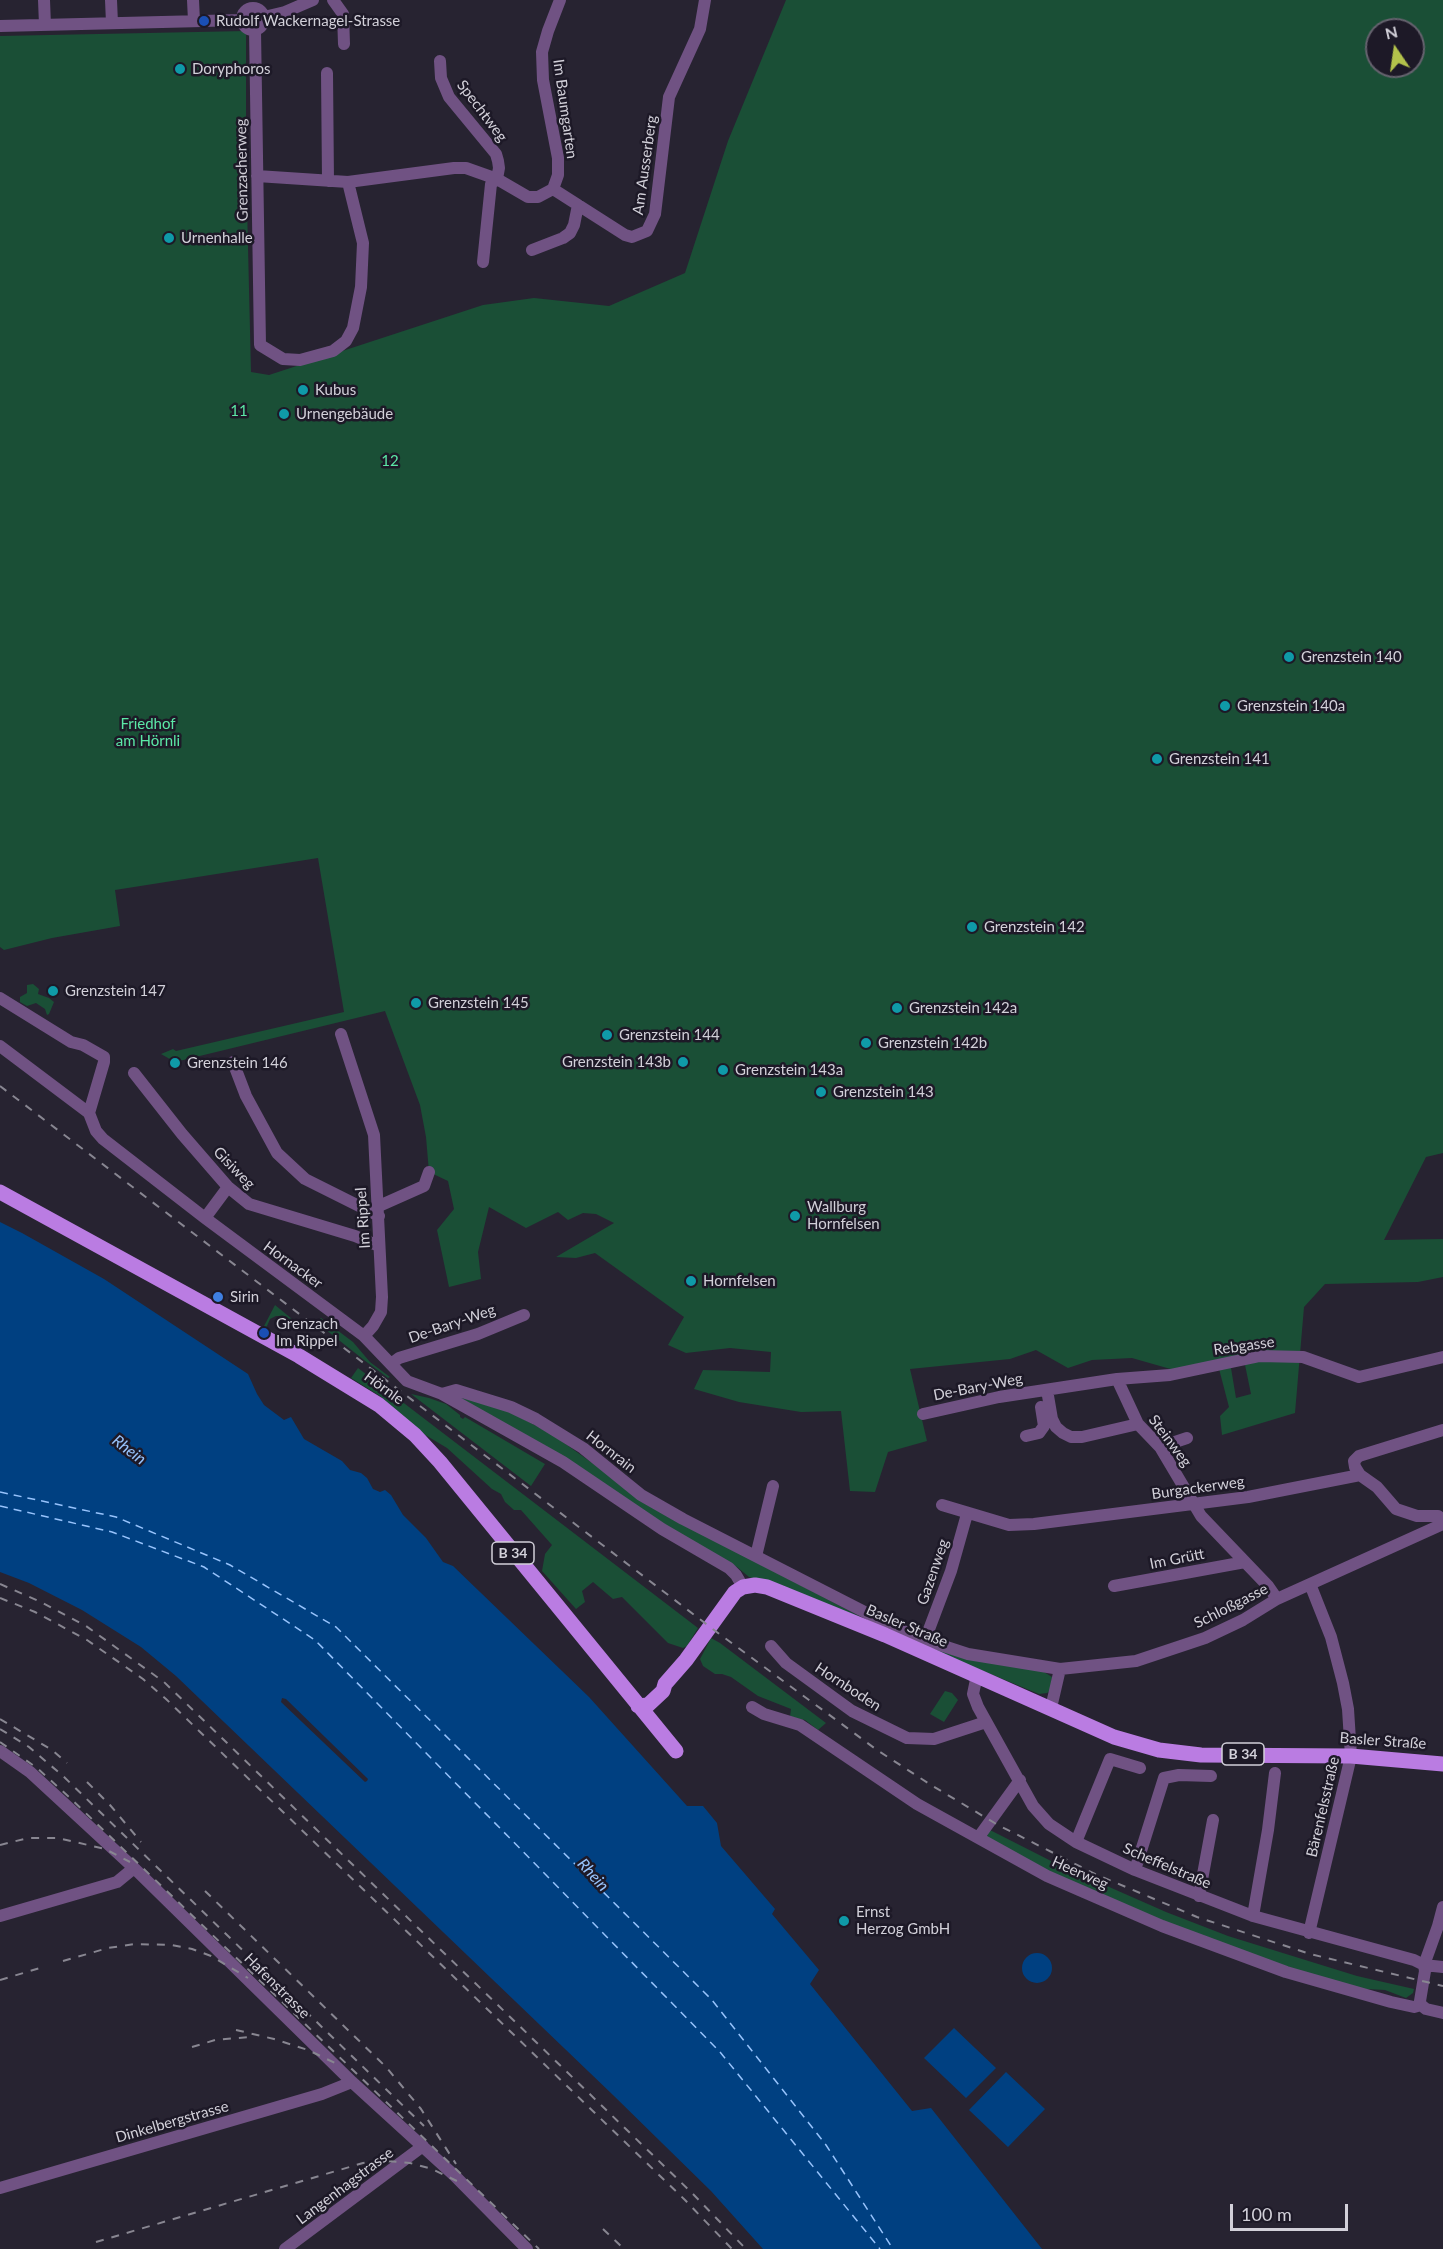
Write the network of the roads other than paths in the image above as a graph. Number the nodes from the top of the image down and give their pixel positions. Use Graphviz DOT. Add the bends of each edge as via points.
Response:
graph roads {
  1 [pos="44,0"];
  2 [pos="111,0"];
  3 [pos="193,0"];
  4 [pos="313,0"];
  5 [pos="333,0"];
  6 [pos="560,0"];
  7 [pos="705,0"];
  8 [pos="259,8"];
  9 [pos="243,20"];
  10 [pos="194,21"];
  11 [pos="112,23"];
  12 [pos="45,25"];
  13 [pos="0,26"];
  14 [pos="255,30"];
  15 [pos="344,44"];
  16 [pos="440,61"];
  17 [pos="327,73"];
  18 [pos="256,176"];
  19 [pos="497,179"];
  20 [pos="328,181"];
  21 [pos="348,182"];
  22 [pos="553,189"];
  23 [pos="578,205"];
  24 [pos="532,250"];
  25 [pos="483,262"];
  26 [pos="0,998"];
  27 [pos="341,1034"];
  28 [pos="0,1046"];
  29 [pos="233,1062"];
  30 [pos="134,1073"];
  31 [pos="89,1113"];
  32 [pos="429,1172"];
  33 [pos="228,1187"];
  34 [pos="0,1192"];
  35 [pos="379,1211"];
  36 [pos="205,1218"];
  37 [pos="379,1246"];
  38 [pos="524,1315"];
  39 [pos="364,1336"];
  40 [pos="1443,1357"];
  41 [pos="391,1364"];
  42 [pos="1117,1379"];
  43 [pos="1042,1390"];
  44 [pos="442,1394"];
  45 [pos="923,1414"];
  46 [pos="1138,1424"];
  47 [pos="1443,1430"];
  48 [pos="1026,1436"];
  49 [pos="1187,1438"];
  50 [pos="1160,1447"];
  51 [pos="1360,1475"];
  52 [pos="773,1486"];
  53 [pos="1196,1504"];
  54 [pos="942,1505"];
  55 [pos="968,1514"];
  56 [pos="1443,1522"];
  57 [pos="756,1556"];
  58 [pos="1245,1562"];
  59 [pos="1310,1584"];
  60 [pos="1114,1586"];
  61 [pos="743,1587"];
  62 [pos="1277,1599"];
  63 [pos="925,1640"];
  64 [pos="771,1646"];
  65 [pos="1060,1669"];
  66 [pos="977,1675"];
  67 [pos="662,1689"];
  68 [pos="634,1701"];
  69 [pos="752,1707"];
  70 [pos="1051,1708"];
  71 [pos="986,1722"];
  72 [pos="660,1732"];
  73 [pos="0,1751"];
  74 [pos="676,1751"];
  75 [pos="1351,1756"];
  76 [pos="1443,1764"];
  77 [pos="1140,1768"];
  78 [pos="1275,1773"];
  79 [pos="1211,1776"];
  80 [pos="1020,1780"];
  81 [pos="1213,1820"];
  82 [pos="978,1838"];
  83 [pos="1076,1842"];
  84 [pos="134,1868"];
  85 [pos="1135,1869"];
  86 [pos="1199,1896"];
  87 [pos="1443,1907"];
  88 [pos="0,1916"];
  89 [pos="1253,1916"];
  90 [pos="1309,1933"];
  91 [pos="1424,1965"];
  92 [pos="1443,1967"];
  93 [pos="1420,2003"];
  94 [pos="1443,2013"];
  95 [pos="352,2082"];
  96 [pos="423,2146"];
  97 [pos="0,2188"];
  98 [pos="285,2249"];
  99 [pos="527,2249"];
  1 -- 12 [label="street"];
  2 -- 11 [label="street"];
  3 -- 10 [label="street"];
  4 -- 8 [label="street" via="285,12"];
  5 -- 15 [label="street" via="343,14"];
  6 -- 22 [label="street, Im Baumgarten" via="542,52 543,80 558,158"];
  7 -- 23 [label="street, Am Ausserberg" via="700,29 669,96 652,222 647,231 632,237 624,235"];
  8 -- 9 [label="street" via="246,11"];
  8 -- 14 [label="street" via="261,27"];
  9 -- 10 [label="street"];
  9 -- 14 [label="street" via="245,26"];
  10 -- 11 [label="street"];
  11 -- 12 [label="street"];
  12 -- 13 [label="street"];
  14 -- 18 [label="street, Grenzacherweg"];
  16 -- 19 [label="street, Spechtweg" via="441,78 449,97 496,154 500,168"];
  17 -- 20 [label="street"];
  18 -- 20 [label="street"];
  18 -- 21 [label="street, Grenzacherweg" via="260,345 283,359 300,360 333,351 346,341 353,328 361,287 363,243"];
  19 -- 21 [label="street" via="454,168"];
  19 -- 22 [label="street" via="528,196 547,194"];
  19 -- 25 [label="street" via="491,184"];
  20 -- 21 [label="street"];
  22 -- 23 [label="street, Am Ausserberg"];
  23 -- 24 [label="street" via="570,233"];
  26 -- 31 [label="street" via="71,1042 104,1057"];
  27 -- 35 [label="street, Im Rippel" via="374,1135"];
  28 -- 31 [label="street, Hornacker"];
  29 -- 35 [label="street" via="246,1096 278,1153 305,1179"];
  30 -- 33 [label="street, Gisiweg"];
  31 -- 36 [label="street, Hornacker" via="103,1139"];
  32 -- 35 [label="street" via="424,1186"];
  33 -- 36 [label="street"];
  33 -- 37 [label="street, Gisiweg" via="253,1206"];
  34 -- 68 [label="main road, Hörnle / B 34" via="299,1356 379,1405 440,1462"];
  35 -- 37 [label="street, Im Rippel"];
  36 -- 39 [label="street, Hornacker"];
  37 -- 39 [label="street, Im Rippel" via="381,1312"];
  38 -- 41 [label="street, De-Bary-Weg"];
  39 -- 41 [label="street"];
  40 -- 42 [label="street, Rebgasse" via="1359,1377 1303,1357 1260,1356 1170,1375"];
  41 -- 44 [label="street" via="407,1381"];
  42 -- 43 [label="street, De-Bary-Weg"];
  42 -- 46 [label="street, Steinweg"];
  43 -- 45 [label="street, De-Bary-Weg"];
  43 -- 46 [label="street" via="1056,1427 1071,1437"];
  43 -- 48 [label="street, De-Bary-Weg" via="1044,1426 1039,1433"];
  44 -- 57 [label="street, Hornrain" via="456,1390 512,1407 536,1419 584,1448 641,1495"];
  44 -- 61 [label="street" via="563,1462 662,1529 729,1568"];
  46 -- 50 [label="street, Steinweg"];
  47 -- 51 [label="street" via="1359,1456 1354,1461"];
  49 -- 50 [label="street"];
  50 -- 53 [label="street, Steinweg"];
  51 -- 53 [label="street, Burgackerweg"];
  51 -- 56 [label="street" via="1377,1486 1396,1509 1417,1516 1438,1516"];
  52 -- 57 [label="street"];
  53 -- 55 [label="street, Burgackerweg" via="1034,1524 1009,1525"];
  53 -- 58 [label="street, Steinweg" via="1202,1516"];
  54 -- 55 [label="street, Burgackerweg"];
  55 -- 63 [label="street, Gazenweg"];
  56 -- 59 [label="street, Schloßgasse"];
  57 -- 63 [label="street, Hornrain"];
  58 -- 60 [label="street, Im Grütt"];
  58 -- 62 [label="street, Steinweg"];
  59 -- 62 [label="street, Schloßgasse"];
  59 -- 75 [label="street, Bärenfelsstraße" via="1337,1659 1348,1709"];
  61 -- 66 [label="main road, Basler Straße / B 34" via="767,1587"];
  61 -- 67 [label="main road" via="735,1592"];
  62 -- 65 [label="street, Schloßgasse" via="1205,1638 1157,1655 1109,1665"];
  63 -- 65 [label="street, Hornrain" via="968,1654"];
  64 -- 71 [label="street, Hornboden" via="786,1663 852,1712 907,1738 933,1739"];
  65 -- 70 [label="street"];
  66 -- 70 [label="main road, Basler Straße / B 34"];
  66 -- 71 [label="street, Scheffelstraße" via="973,1694"];
  67 -- 68 [label="main road"];
  67 -- 72 [label="main road"];
  68 -- 72 [label="main road, B 34"];
  69 -- 82 [label="street, Heerweg" via="800,1725 917,1804"];
  70 -- 75 [label="main road, Basler Straße / B 34" via="1114,1737 1159,1750 1201,1755"];
  71 -- 80 [label="street, Scheffelstraße"];
  72 -- 74 [label="main road, B 34"];
  73 -- 84 [label="street, Hafenstrasse" via="30,1772"];
  75 -- 76 [label="main road, Basler Straße / B 34"];
  75 -- 90 [label="street, Bärenfelsstraße"];
  77 -- 83 [label="street" via="1110,1759"];
  78 -- 89 [label="street"];
  79 -- 85 [label="street" via="1164,1778"];
  80 -- 82 [label="street"];
  80 -- 83 [label="street, Scheffelstraße" via="1033,1806 1049,1824"];
  81 -- 86 [label="street"];
  82 -- 93 [label="street, Heerweg" via="1047,1876 1173,1930 1355,1993 1414,2007"];
  83 -- 85 [label="street, Scheffelstraße"];
  84 -- 88 [label="street" via="117,1882"];
  84 -- 95 [label="street, Hafenstrasse"];
  85 -- 86 [label="street, Scheffelstraße"];
  86 -- 89 [label="street, Scheffelstraße"];
  87 -- 91 [label="street"];
  89 -- 90 [label="street, Scheffelstraße"];
  90 -- 91 [label="street, Scheffelstraße"];
  91 -- 92 [label="street, Scheffelstraße"];
  91 -- 93 [label="street"];
  93 -- 94 [label="street, Heerweg" via="1426,2009"];
  95 -- 96 [label="street, Hafenstrasse"];
  95 -- 97 [label="street, Dinkelbergstrasse"];
  96 -- 98 [label="street, Langenhagstrasse"];
  96 -- 99 [label="street, Hafenstrasse"];
}
